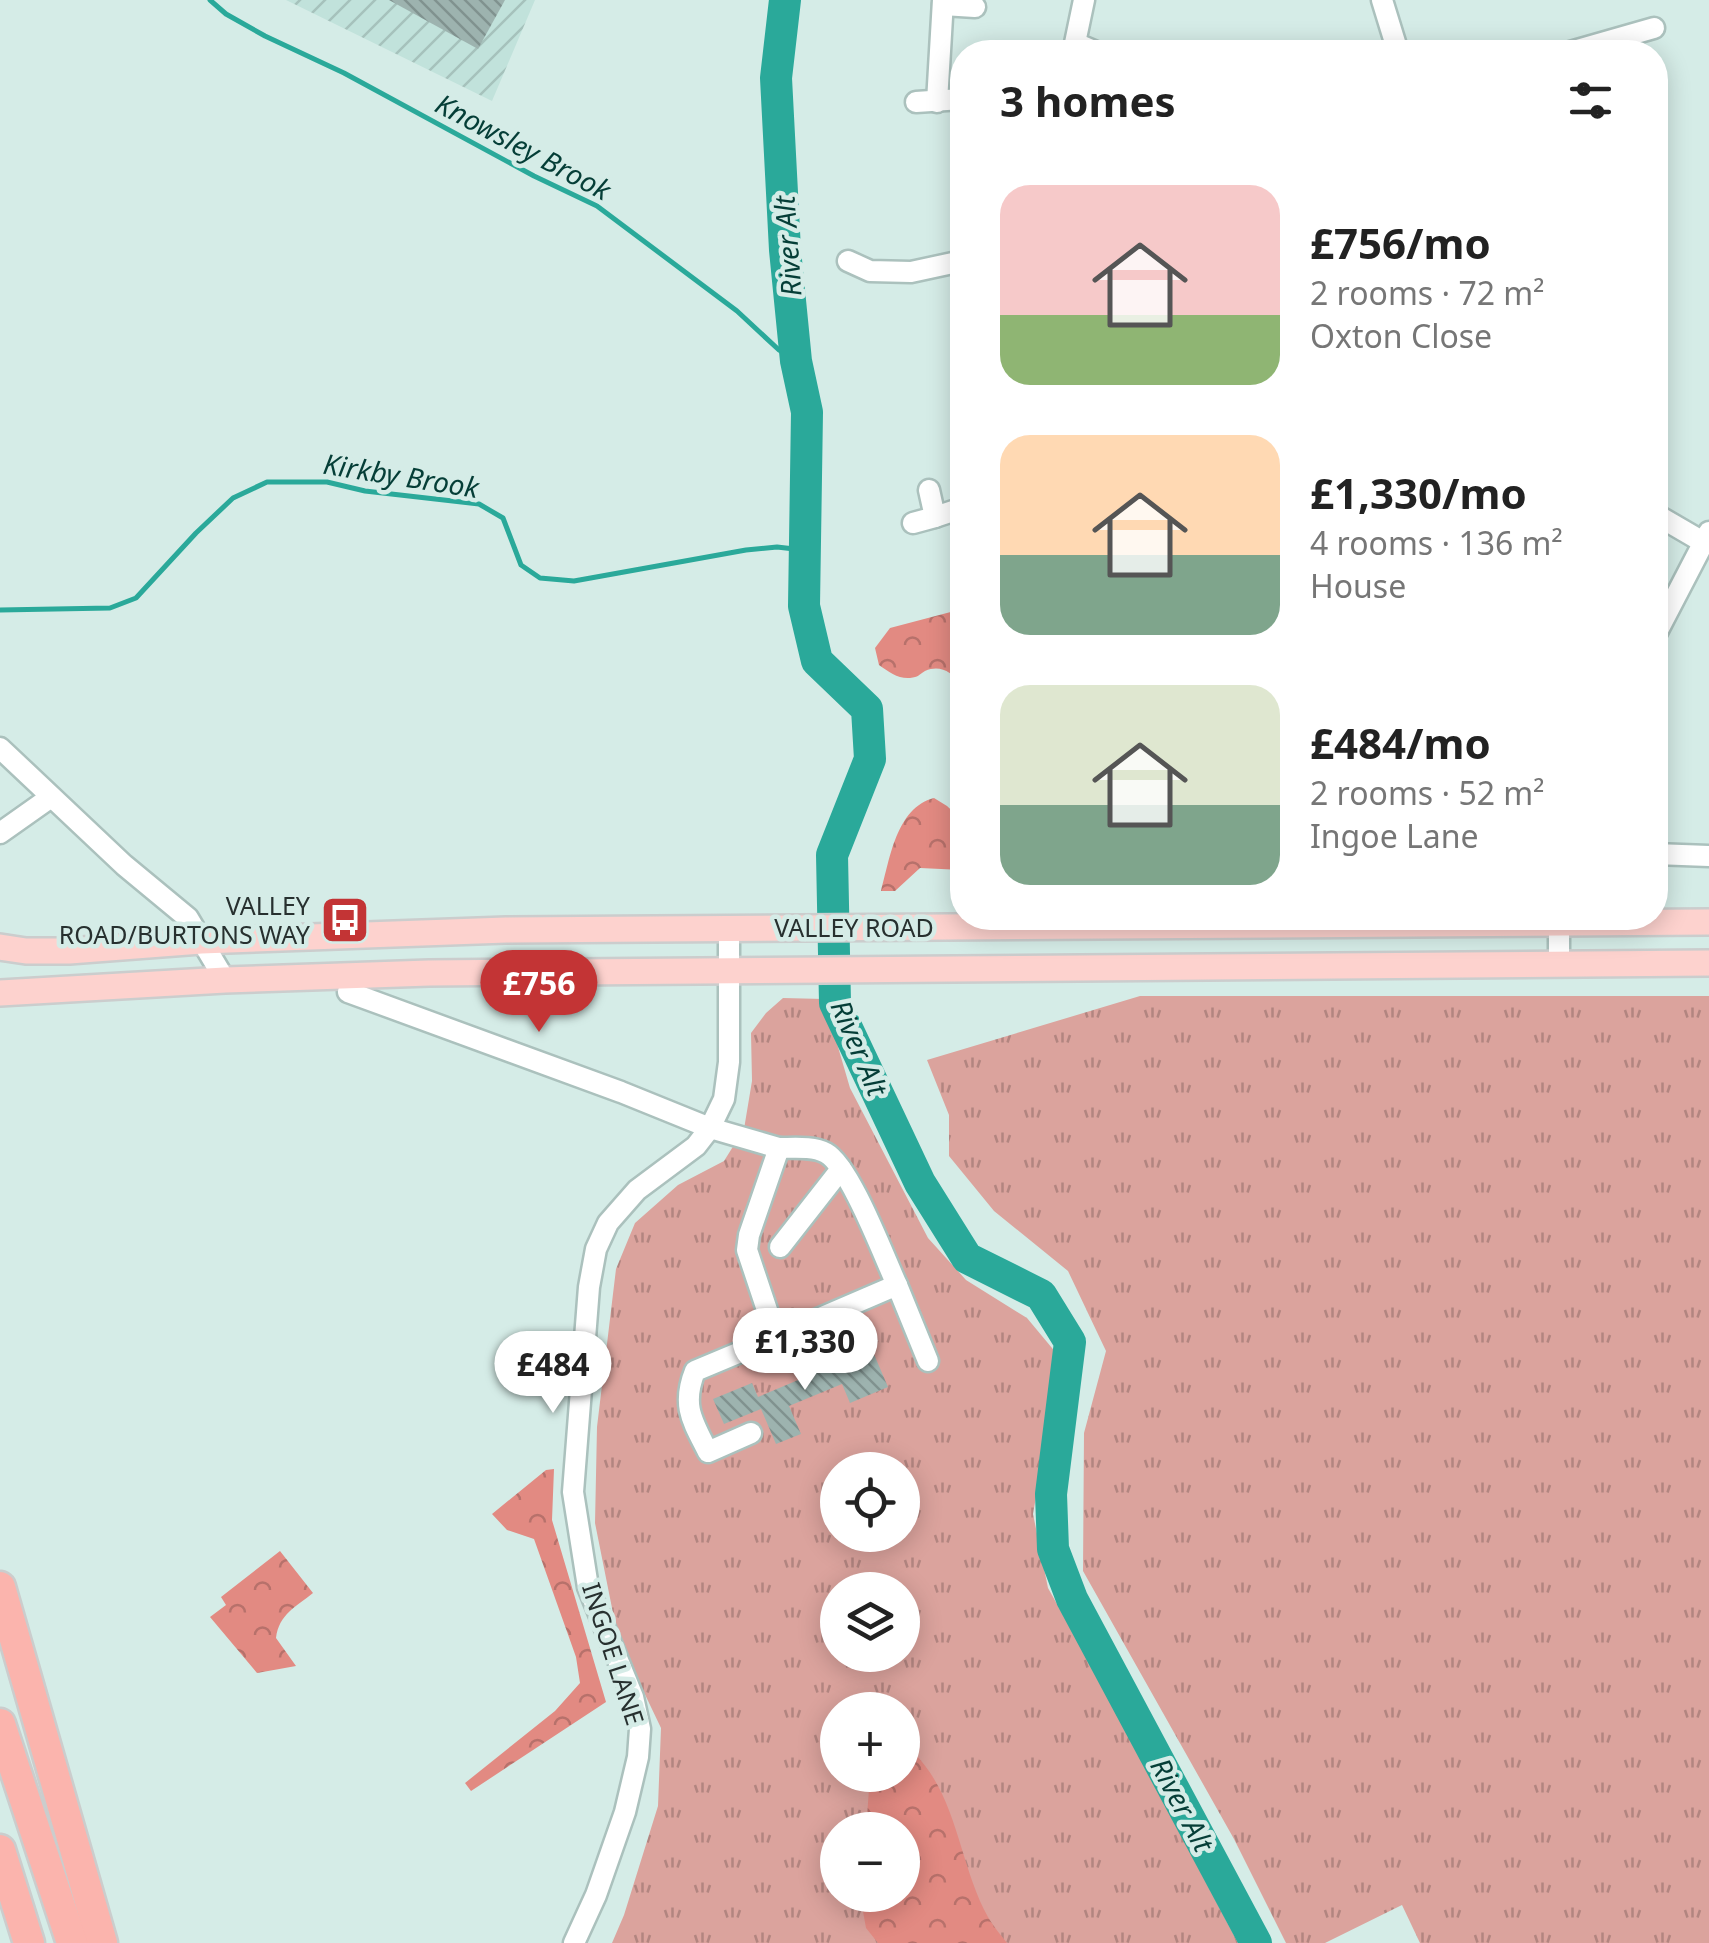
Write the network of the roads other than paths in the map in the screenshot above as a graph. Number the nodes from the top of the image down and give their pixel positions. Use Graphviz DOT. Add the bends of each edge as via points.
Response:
graph roads {
  1 [pos="1084,0"];
  2 [pos="1382,0"];
  3 [pos="943,2"];
  4 [pos="974,6"];
  5 [pos="1654,28"];
  6 [pos="1075,40"];
  7 [pos="1394,40"];
  8 [pos="1612,40"];
  9 [pos="950,100"];
  10 [pos="848,261"];
  11 [pos="950,264"];
  12 [pos="929,490"];
  13 [pos="950,512"];
  14 [pos="935,518"];
  15 [pos="1668,520"];
  16 [pos="913,523"];
  17 [pos="1706,537"];
  18 [pos="1668,611"];
  19 [pos="0,748"];
  20 [pos="51,797"];
  21 [pos="0,833"];
  22 [pos="1668,854"];
  23 [pos="1709,856"];
  24 [pos="1668,921"];
  25 [pos="1709,922"];
  26 [pos="950,927"];
  27 [pos="729,928"];
  28 [pos="1559,930"];
  29 [pos="202,941"];
  30 [pos="0,948"];
  31 [pos="1709,962"];
  32 [pos="1560,964"];
  33 [pos="730,970"];
  34 [pos="225,980"];
  35 [pos="0,992"];
  36 [pos="348,992"];
  37 [pos="710,1128"];
  38 [pos="779,1148"];
  39 [pos="841,1169"];
  40 [pos="780,1248"];
  41 [pos="896,1285"];
  42 [pos="776,1336"];
  43 [pos="928,1361"];
  44 [pos="751,1433"];
  45 [pos="0,1587"];
  46 [pos="0,1724"];
  47 [pos="0,1850"];
  48 [pos="29,1943"];
  49 [pos="72,1943"];
  50 [pos="102,1943"];
  51 [pos="574,1943"];
  1 -- 6 [label="street"];
  2 -- 7 [label="street"];
  3 -- 4 [label="street"];
  3 -- 9 [label="street" via="926,102"];
  5 -- 8 [label="street"];
  10 -- 11 [label="street" via="870,271"];
  12 -- 14 [label="street"];
  13 -- 14 [label="street"];
  14 -- 16 [label="street"];
  15 -- 17 [label="street"];
  17 -- 18 [label="street"];
  19 -- 20 [label="street"];
  20 -- 21 [label="street"];
  20 -- 29 [label="street" via="188,918"];
  22 -- 23 [label="street"];
  24 -- 25 [label="main road, VALLEY ROAD"];
  26 -- 27 [label="main road, VALLEY ROAD"];
  27 -- 29 [label="main road, VALLEY ROAD"];
  27 -- 33 [label="street, INGOE LANE"];
  28 -- 32 [label="street"];
  29 -- 30 [label="main road, VALLEY ROAD"];
  29 -- 34 [label="street"];
  31 -- 32 [label="main road, VALLEY ROAD"];
  32 -- 33 [label="main road, VALLEY ROAD"];
  33 -- 34 [label="main road, VALLEY ROAD"];
  33 -- 37 [label="street, INGOE LANE" via="724,1100"];
  34 -- 35 [label="main road, VALLEY ROAD"];
  36 -- 37 [label="street"];
  37 -- 38 [label="street"];
  37 -- 51 [label="street, INGOE LANE" via="608,1223 589,1287 573,1492 588,1588 640,1728 624,1812"];
  38 -- 39 [label="street" via="824,1151"];
  38 -- 42 [label="street" via="747,1250"];
  39 -- 40 [label="street"];
  39 -- 41 [label="street"];
  41 -- 42 [label="street"];
  41 -- 43 [label="street"];
  42 -- 44 [label="street" via="694,1372 690,1383 689,1415 708,1452"];
  45 -- 50 [label="highway"];
  46 -- 49 [label="highway"];
  47 -- 48 [label="highway"];
}
